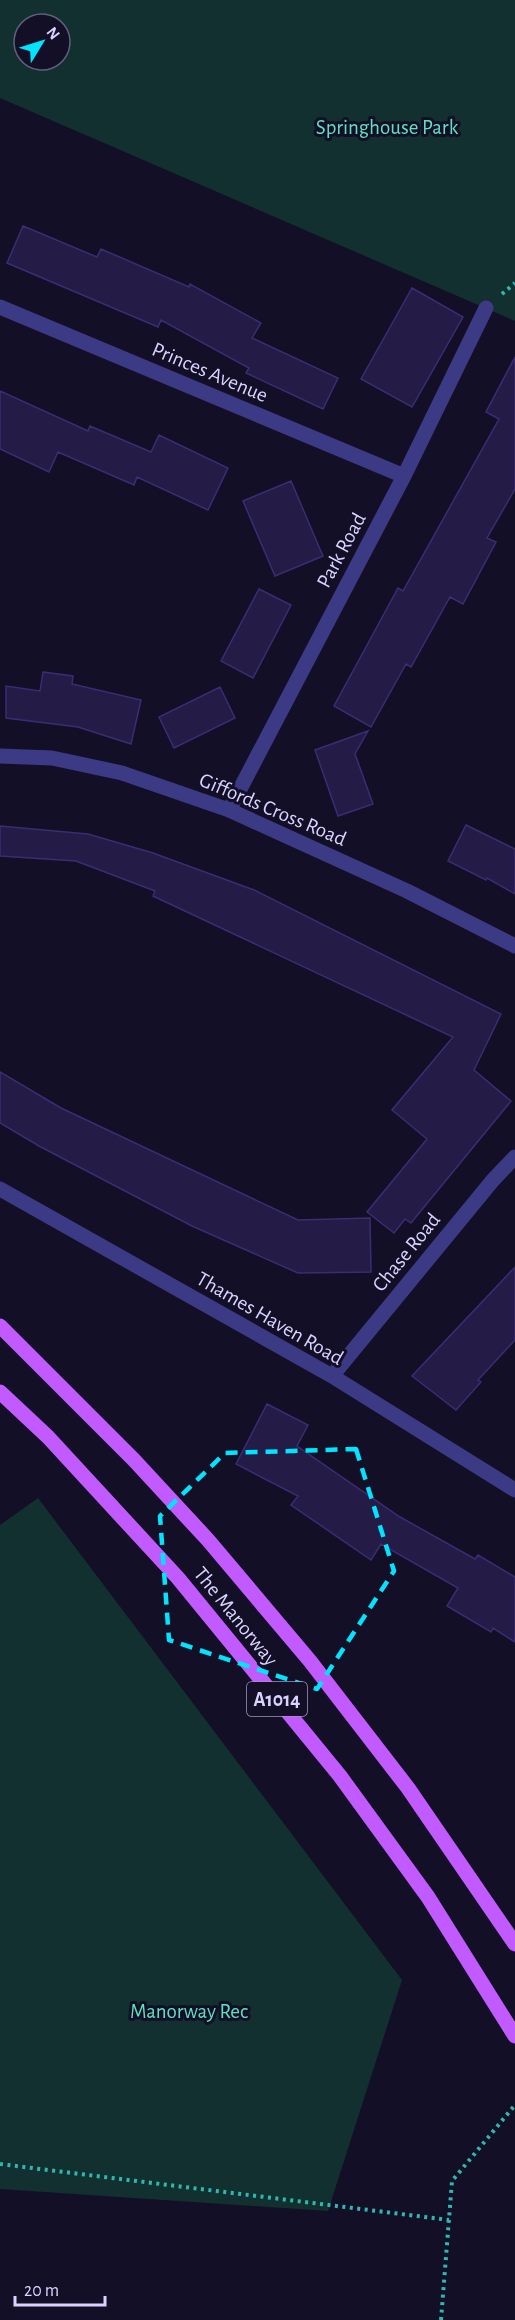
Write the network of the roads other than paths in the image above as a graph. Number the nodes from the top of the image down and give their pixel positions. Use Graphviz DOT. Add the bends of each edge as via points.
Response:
graph roads {
  1 [pos="0,307"];
  2 [pos="486,308"];
  3 [pos="405,476"];
  4 [pos="0,756"];
  5 [pos="229,810"];
  6 [pos="515,946"];
  7 [pos="515,1157"];
  8 [pos="0,1189"];
  9 [pos="0,1326"];
  10 [pos="332,1376"];
  11 [pos="0,1392"];
  12 [pos="515,1490"];
  13 [pos="515,1944"];
  14 [pos="515,2036"];
  1 -- 3 [label="street, Princes Avenue"];
  2 -- 3 [label="street, Park Road"];
  3 -- 5 [label="street, Park Road"];
  4 -- 5 [label="street, Giffords Cross Road" via="52,758 122,773"];
  5 -- 6 [label="street, Giffords Cross Road" via="407,891"];
  7 -- 10 [label="street, Chase Road"];
  8 -- 10 [label="street, Thames Haven Road"];
  9 -- 13 [label="main road, The Manorway / A1014" via="208,1540 310,1661 408,1788"];
  10 -- 12 [label="street, Thames Haven Road"];
  11 -- 14 [label="main road, The Manorway / A1014" via="48,1437 178,1578 340,1776 428,1897"];
}
